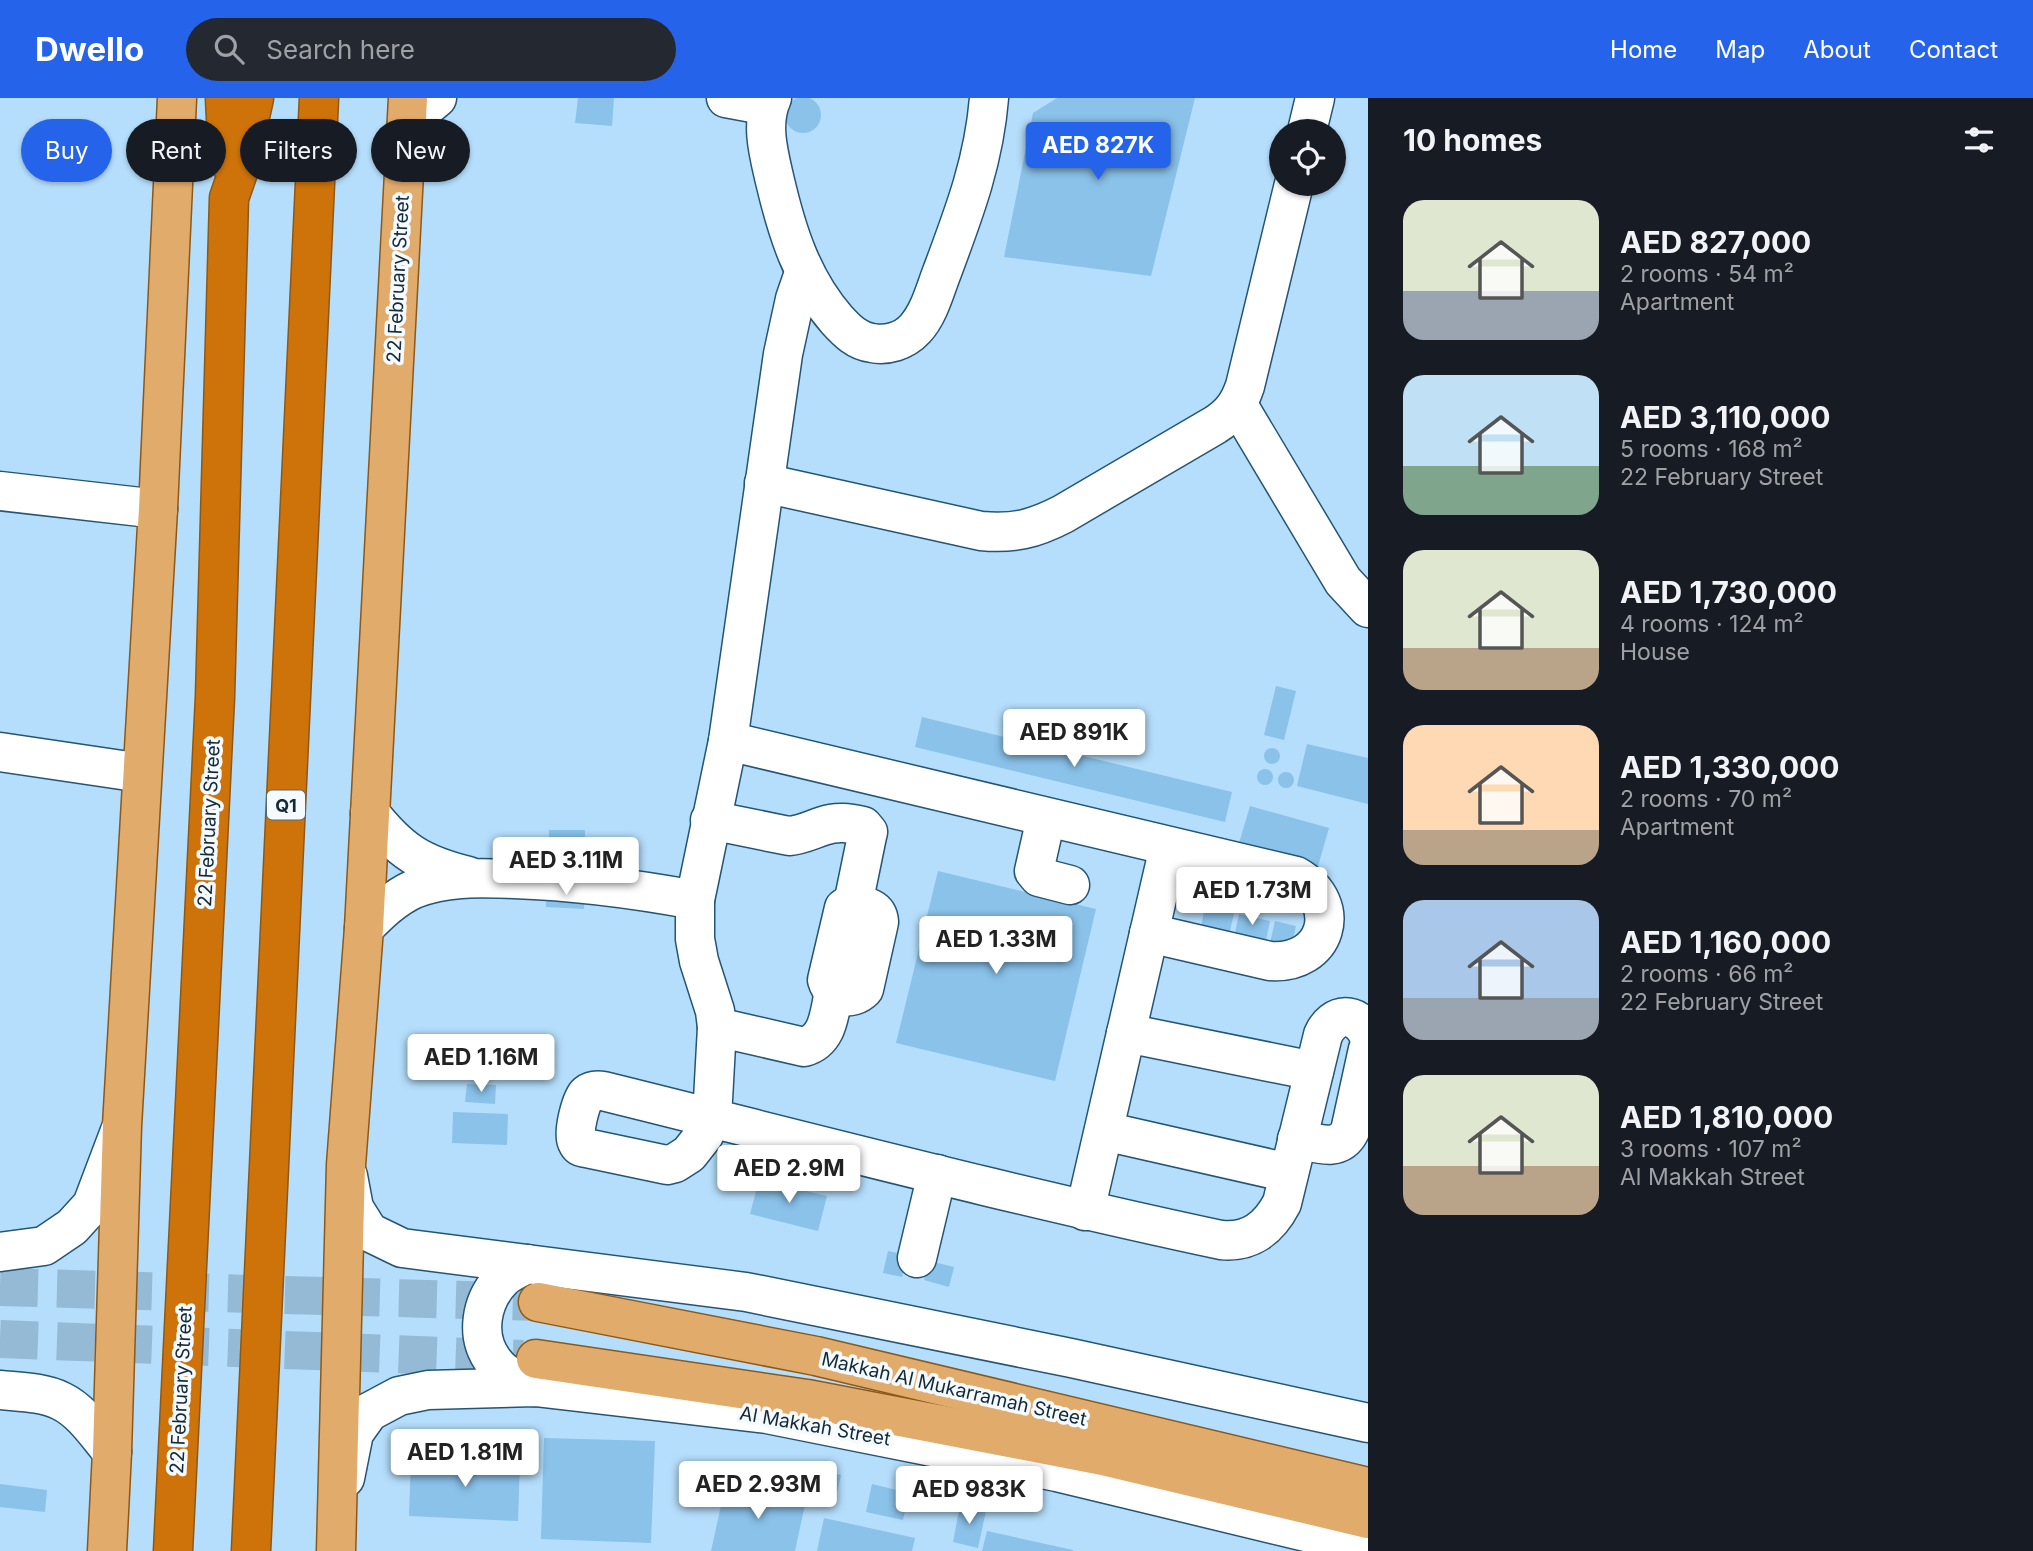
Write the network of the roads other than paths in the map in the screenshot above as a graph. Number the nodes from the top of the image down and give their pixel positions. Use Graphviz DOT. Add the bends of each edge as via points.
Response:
graph roads {
  1 [pos="177,98"];
  2 [pos="225,98"];
  3 [pos="254,98"];
  4 [pos="319,98"];
  5 [pos="437,98"];
  6 [pos="726,98"];
  7 [pos="989,98"];
  8 [pos="1315,98"];
  9 [pos="770,102"];
  10 [pos="408,110"];
  11 [pos="1310,119"];
  12 [pos="1291,196"];
  13 [pos="229,198"];
  14 [pos="804,272"];
  15 [pos="1238,405"];
  16 [pos="764,484"];
  17 [pos="0,491"];
  18 [pos="158,509"];
  19 [pos="1368,608"];
  20 [pos="728,741"];
  21 [pos="0,752"];
  22 [pos="142,774"];
  23 [pos="370,813"];
  24 [pos="1046,818"];
  25 [pos="710,820"];
  26 [pos="1169,847"];
  27 [pos="473,877"];
  28 [pos="1070,885"];
  29 [pos="695,900"];
  30 [pos="364,928"];
  31 [pos="1149,933"];
  32 [pos="717,1027"];
  33 [pos="1126,1033"];
  34 [pos="1368,1034"];
  35 [pos="1368,1049"];
  36 [pos="1314,1071"];
  37 [pos="122,1126"];
  38 [pos="1104,1131"];
  39 [pos="1293,1156"];
  40 [pos="346,1165"];
  41 [pos="937,1174"];
  42 [pos="1086,1211"];
  43 [pos="0,1252"];
  44 [pos="917,1258"];
  45 [pos="527,1264"];
  46 [pos="538,1302"];
  47 [pos="536,1373"];
  48 [pos="0,1390"];
  49 [pos="1368,1423"];
  50 [pos="112,1452"];
  51 [pos="1368,1487"];
  52 [pos="1368,1519"];
  53 [pos="336,1534"];
  54 [pos="1368,1546"];
  55 [pos="107,1551"];
  56 [pos="173,1551"];
  57 [pos="251,1551"];
  1 -- 18 [label="main road"];
  2 -- 13 [label="highway"];
  3 -- 13 [label="highway, 22 February Street"];
  4 -- 57 [label="highway, Q1"];
  5 -- 10 [label="street"];
  6 -- 9 [label="street"];
  7 -- 14 [label="street" via="972,189 927,310 914,330 885,344 863,341 837,320"];
  8 -- 11 [label="street"];
  9 -- 14 [label="street" via="766,135 771,165"];
  10 -- 23 [label="main road, 22 February Street"];
  12 -- 15 [label="street"];
  13 -- 56 [label="highway, 22 February Street" via="215,697"];
  14 -- 16 [label="street" via="788,326"];
  15 -- 16 [label="street" via="1215,425 1054,519 1024,530 981,531"];
  15 -- 19 [label="street" via="1343,581"];
  16 -- 20 [label="street"];
  17 -- 18 [label="street"];
  18 -- 22 [label="main road"];
  20 -- 24 [label="street"];
  20 -- 25 [label="street"];
  21 -- 22 [label="street"];
  22 -- 37 [label="main road"];
  23 -- 27 [label="street" via="389,837 414,857"];
  23 -- 30 [label="main road, 22 February Street"];
  24 -- 26 [label="street"];
  24 -- 28 [label="street" via="1034,871 1039,877"];
  25 -- 29 [label="street"];
  25 -- 32 [label="street" via="789,836 836,823 863,826 868,832 853,904 874,910 879,917 864,989 846,997 834,992 824,1032 814,1044 804,1047"];
  26 -- 31 [label="street"];
  26 -- 31 [label="street" via="1296,876 1317,892 1325,917 1323,930 1308,952 1284,962"];
  27 -- 29 [label="street" via="608,885"];
  27 -- 30 [label="street" via="442,880 412,890 386,906"];
  29 -- 32 [label="street" via="695,939"];
  30 -- 40 [label="main road, 22 February Street"];
  31 -- 33 [label="street"];
  32 -- 41 [label="street" via="712,1118"];
  33 -- 36 [label="street"];
  33 -- 38 [label="street"];
  34 -- 36 [label="street" via="1356,1020 1335,1020 1323,1035"];
  35 -- 39 [label="street" via="1347,1138"];
  36 -- 39 [label="street"];
  37 -- 43 [label="street" via="92,1205 72,1227 44,1246"];
  37 -- 50 [label="main road"];
  38 -- 39 [label="street"];
  38 -- 42 [label="street"];
  39 -- 42 [label="street" via="1275,1216 1260,1231 1241,1240 1221,1240"];
  40 -- 45 [label="street" via="354,1208 369,1232 402,1248"];
  40 -- 53 [label="main road, 22 February Street"];
  41 -- 42 [label="street"];
  41 -- 44 [label="street"];
  45 -- 47 [label="street" via="505,1276 489,1294 482,1317 484,1341 494,1363 512,1379"];
  45 -- 49 [label="street" via="747,1292"];
  46 -- 51 [label="main road, Makkah Al Mukarramah Street" via="816,1356"];
  47 -- 52 [label="main road, Makkah Al Mukarramah Street" via="807,1399 1103,1456"];
  47 -- 53 [label="street, Al Makkah Street" via="399,1396 369,1412 354,1433"];
  47 -- 54 [label="street, Al Makkah Street" via="1057,1472"];
  48 -- 50 [label="street" via="61,1401 81,1415"];
  50 -- 55 [label="main road"];
}
